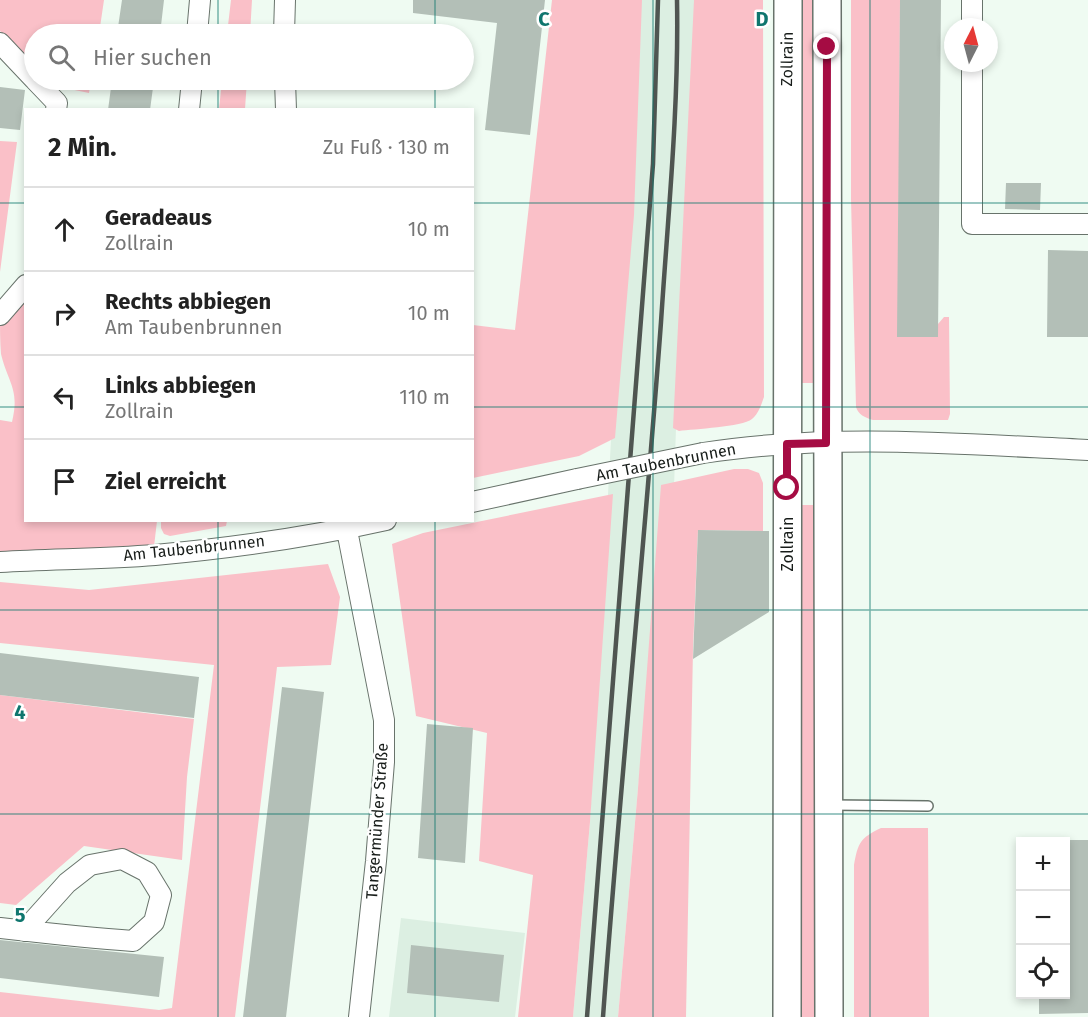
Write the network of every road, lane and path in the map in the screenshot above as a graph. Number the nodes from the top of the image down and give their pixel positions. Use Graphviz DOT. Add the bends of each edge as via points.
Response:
graph roads {
  1 [pos="200,0"];
  2 [pos="285,0"];
  3 [pos="788,0"];
  4 [pos="827,0"];
  5 [pos="972,0"];
  6 [pos="972,18"];
  7 [pos="197,24"];
  8 [pos="284,24"];
  9 [pos="0,43"];
  10 [pos="24,68"];
  11 [pos="972,72"];
  12 [pos="45,90"];
  13 [pos="191,90"];
  14 [pos="285,90"];
  15 [pos="56,108"];
  16 [pos="189,108"];
  17 [pos="286,108"];
  18 [pos="1088,224"];
  19 [pos="24,287"];
  20 [pos="0,315"];
  21 [pos="826,443"];
  22 [pos="787,444"];
  23 [pos="1088,450"];
  24 [pos="474,502"];
  25 [pos="370,522"];
  26 [pos="346,525"];
  27 [pos="0,562"];
  28 [pos="829,805"];
  29 [pos="928,806"];
  30 [pos="0,928"];
  31 [pos="24,931"];
  32 [pos="359,1017"];
  33 [pos="787,1017"];
  34 [pos="829,1017"];
  1 -- 7 [label="street"];
  2 -- 8 [label="street"];
  3 -- 22 [label="main road, Zollrain"];
  4 -- 21 [label="main road"];
  5 -- 6 [label="street"];
  9 -- 10 [label="street"];
  11 -- 18 [label="street" via="972,224"];
  12 -- 15 [label="street" via="57,103"];
  13 -- 16 [label="street"];
  14 -- 17 [label="street"];
  19 -- 20 [label="street"];
  21 -- 22 [label="street, Am Taubenbrunnen"];
  21 -- 23 [label="street, Am Taubenbrunnen"];
  21 -- 28 [label="main road"];
  22 -- 24 [label="street, Am Taubenbrunnen, bridge" via="703,453"];
  22 -- 33 [label="main road, Zollrain"];
  25 -- 26 [label="street, Am Taubenbrunnen"];
  26 -- 27 [label="street, Am Taubenbrunnen" via="231,546 153,555"];
  26 -- 32 [label="street, Tangermünder Straße" via="384,720 377,850"];
  28 -- 29 [label="lane"];
  28 -- 34 [label="main road"];
  30 -- 31 [label="street"];
  31 -- 31 [label="street" via="133,941 154,922 161,896 147,872 122,859 90,865"];
}
